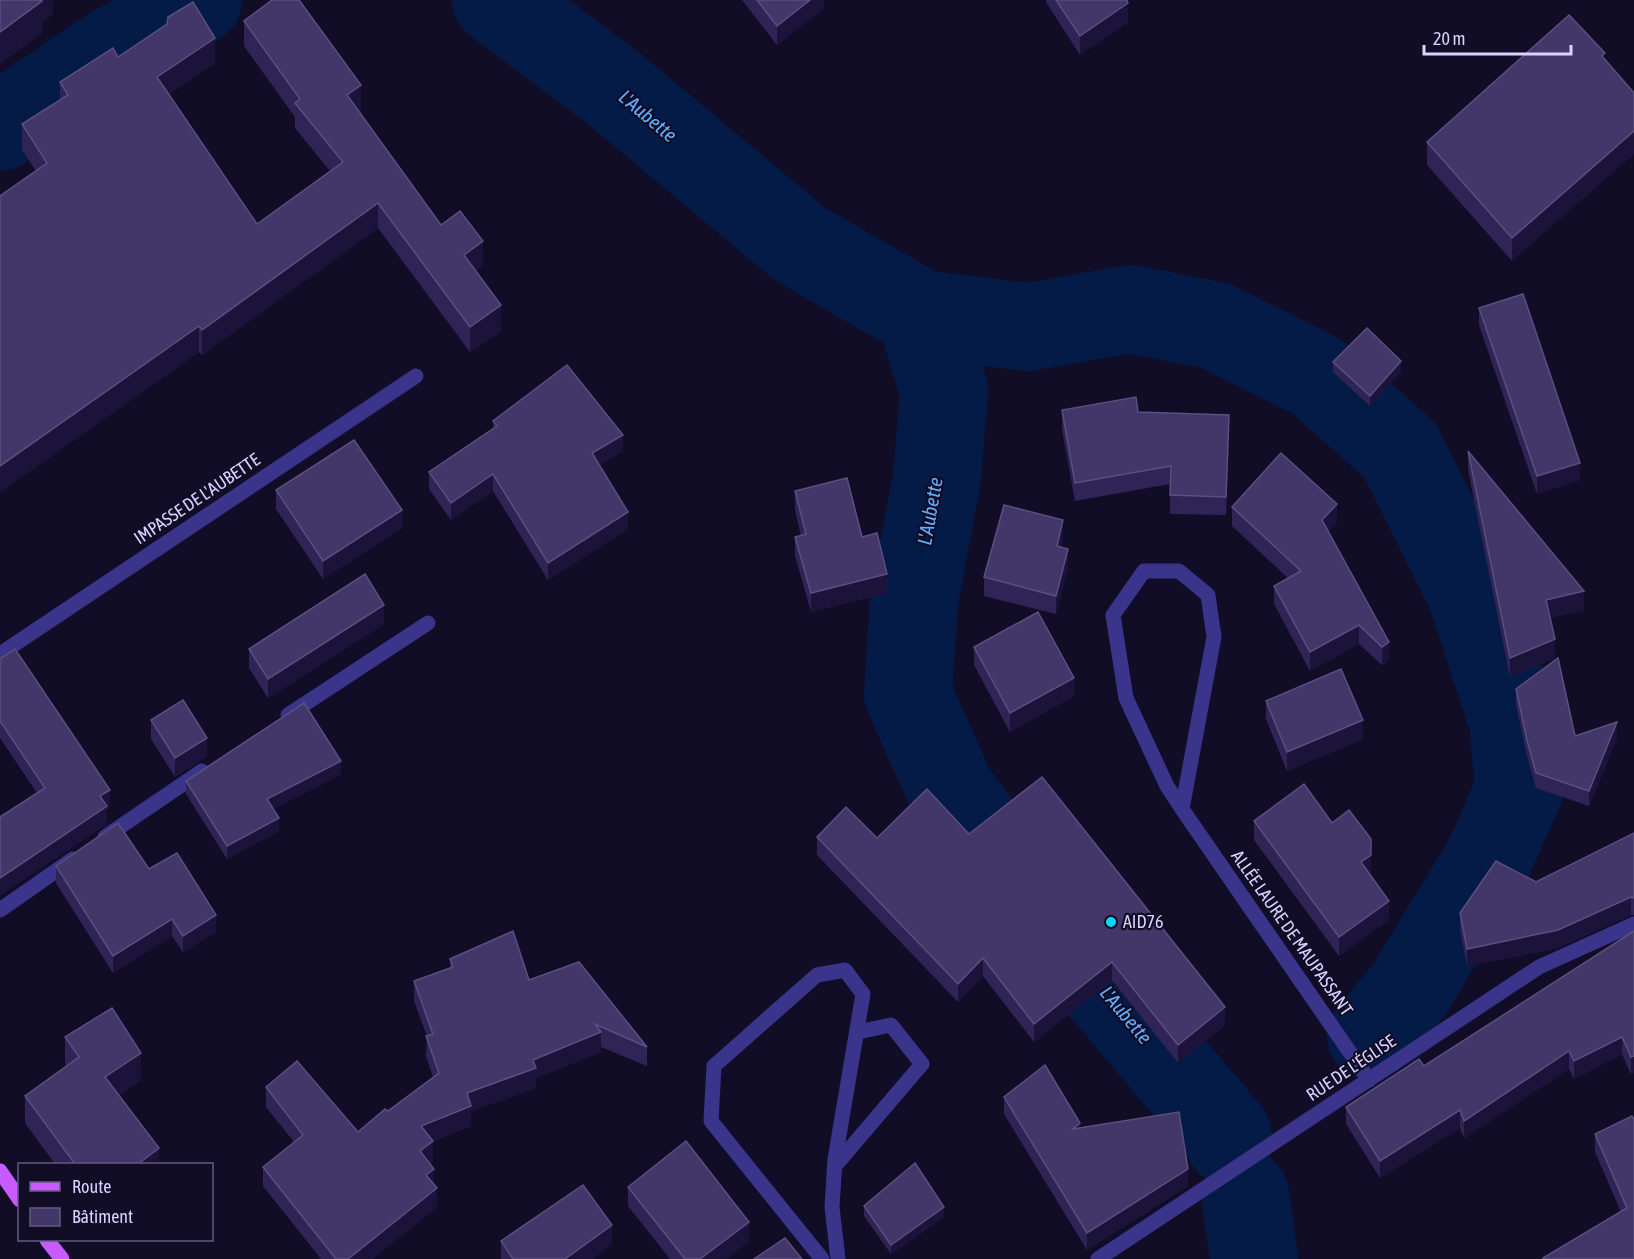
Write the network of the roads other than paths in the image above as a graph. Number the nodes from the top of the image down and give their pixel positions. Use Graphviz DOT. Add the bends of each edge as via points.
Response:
graph roads {
  1 [pos="416,376"];
  2 [pos="428,623"];
  3 [pos="0,654"];
  4 [pos="270,727"];
  5 [pos="211,766"];
  6 [pos="1182,809"];
  7 [pos="0,910"];
  8 [pos="1634,924"];
  9 [pos="858,1032"];
  10 [pos="1369,1080"];
  11 [pos="835,1166"];
  12 [pos="0,1171"];
  13 [pos="18,1197"];
  14 [pos="48,1241"];
  15 [pos="62,1259"];
  16 [pos="822,1259"];
  17 [pos="838,1259"];
  18 [pos="1098,1259"];
  1 -- 3 [label="street, IMPASSE DE L'AUBETTE"];
  2 -- 4 [label="street"];
  5 -- 7 [label="street"];
  6 -- 6 [label="street, ALLÉE LAURE DE MAUPASSANT" via="1167,786 1126,698 1113,615 1144,571 1179,571 1208,595 1214,637"];
  6 -- 10 [label="street, ALLÉE LAURE DE MAUPASSANT"];
  8 -- 10 [label="street, RUE DE L'ÉGLISE" via="1539,967"];
  9 -- 11 [label="street"];
  9 -- 11 [label="street" via="891,1025 922,1064"];
  9 -- 16 [label="street" via="863,993 845,970 817,975 714,1066 711,1120"];
  10 -- 18 [label="street, RUE DE L'ÉGLISE"];
  11 -- 17 [label="street" via="832,1207"];
  12 -- 13 [label="main road"];
  14 -- 15 [label="main road"];
}
